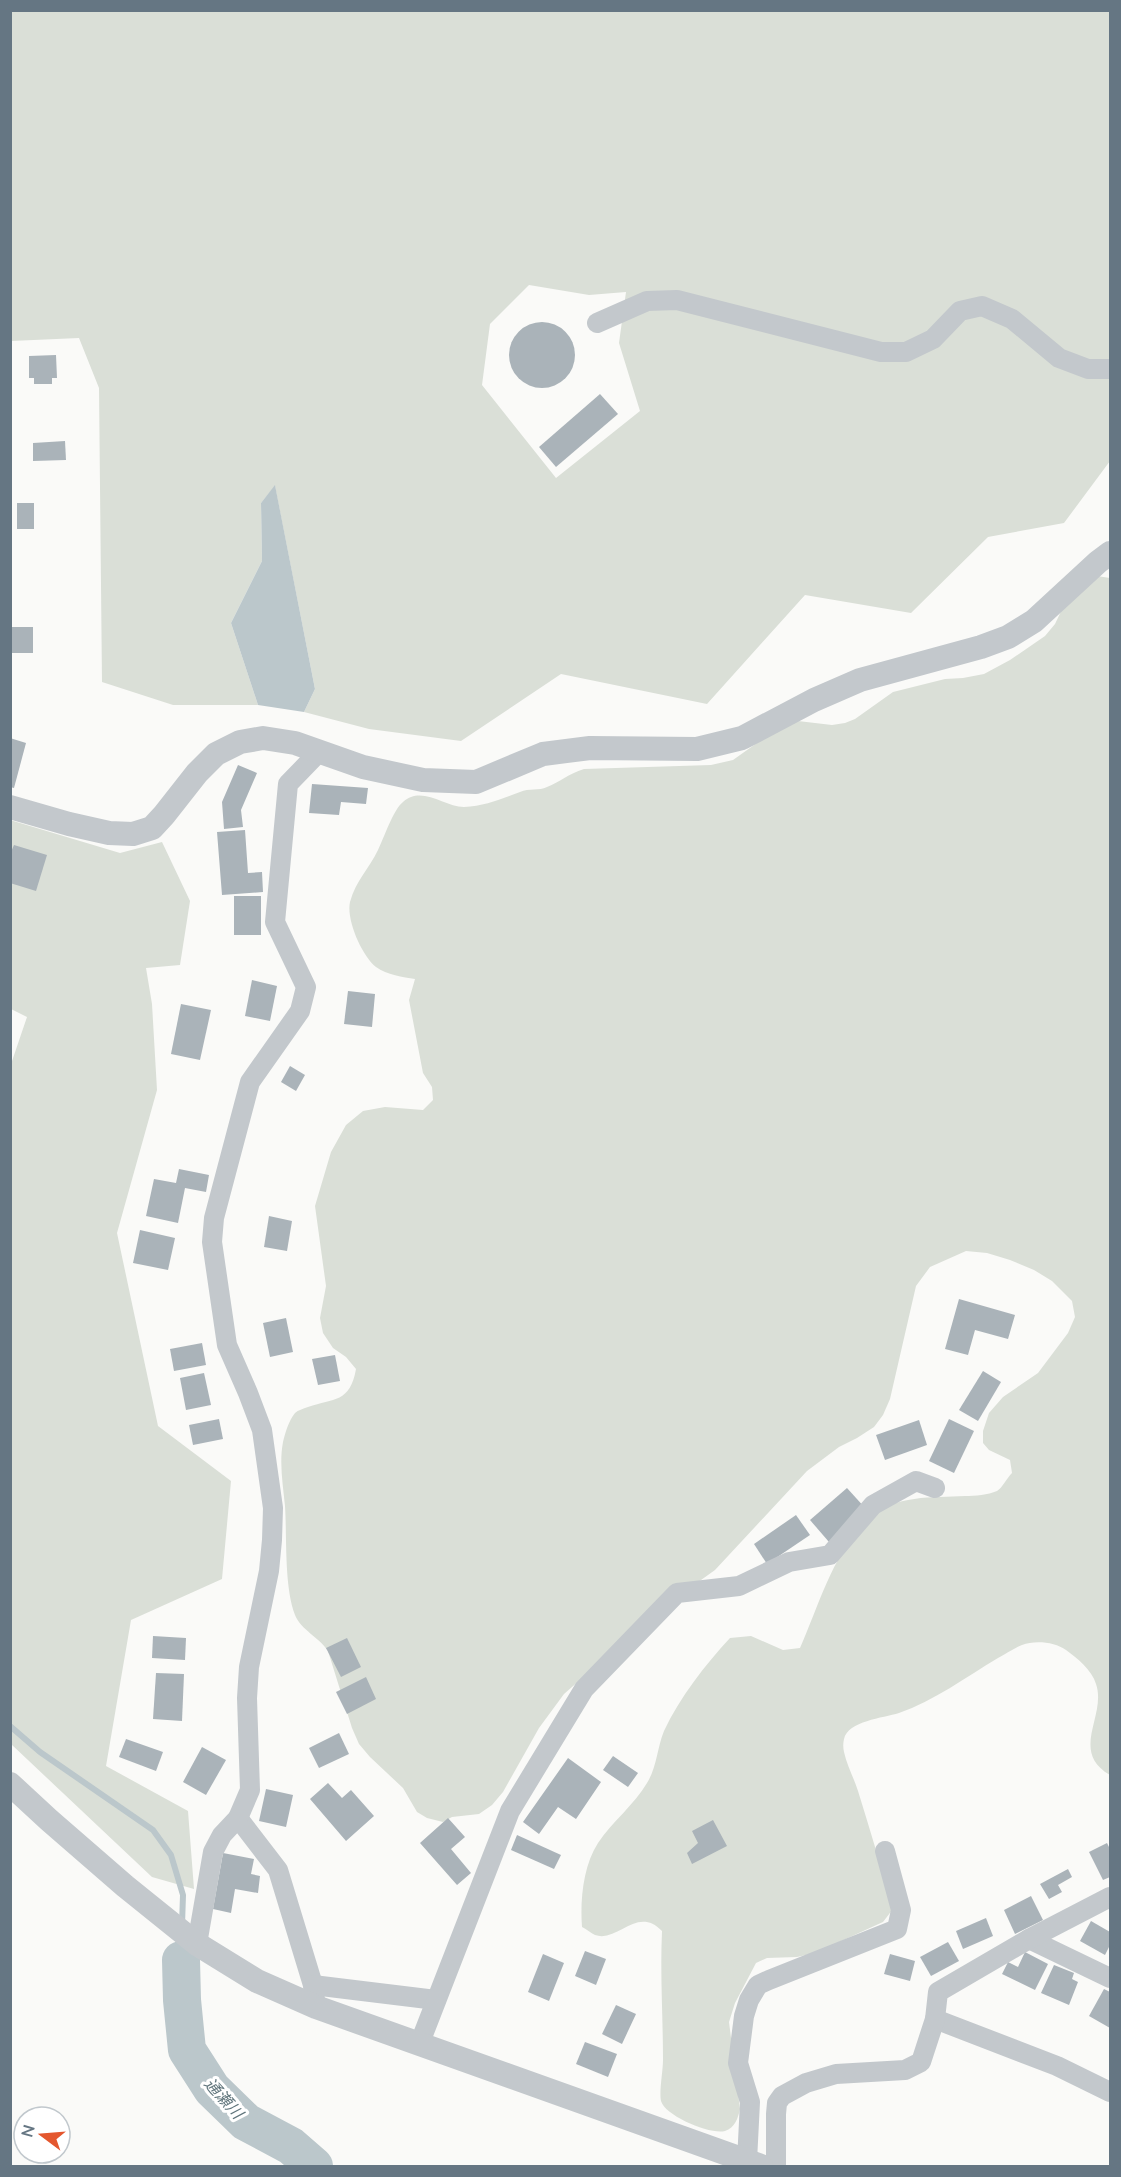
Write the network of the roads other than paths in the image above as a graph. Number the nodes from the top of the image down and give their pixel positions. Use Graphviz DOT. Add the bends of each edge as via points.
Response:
graph roads {
  1 [pos="597,323"];
  2 [pos="1110,369"];
  3 [pos="1110,553"];
  4 [pos="319,752"];
  5 [pos="10,807"];
  6 [pos="935,1488"];
  7 [pos="10,1784"];
  8 [pos="238,1818"];
  9 [pos="885,1851"];
  10 [pos="1110,1896"];
  11 [pos="1029,1939"];
  12 [pos="197,1944"];
  13 [pos="1110,1978"];
  14 [pos="315,1996"];
  15 [pos="436,2000"];
  16 [pos="935,2019"];
  17 [pos="419,2045"];
  18 [pos="1110,2092"];
  19 [pos="754,2164"];
  20 [pos="776,2166"];
  1 -- 2 [label="street" via="647,301 677,300 881,352 906,352 933,339 960,311 982,306 1012,319 1059,358 1088,369"];
  3 -- 4 [label="street" via="1034,621 1008,637 860,680 742,738 697,749 590,748 543,754 476,782 423,780 363,767"];
  4 -- 5 [label="street" via="263,738 240,742 216,754 152,828 133,834 109,833"];
  4 -- 8 [label="street" via="288,784 275,922 306,987 300,1011 250,1082 214,1218 212,1242 227,1345 262,1430 273,1508 269,1571 249,1667 249,1790"];
  6 -- 15 [label="street" via="916,1481 873,1505 830,1555 789,1562 739,1586 677,1593 584,1689 510,1811"];
  7 -- 12 [label="street"];
  8 -- 12 [label="street" via="213,1852"];
  8 -- 14 [label="street" via="278,1870"];
  9 -- 19 [label="street" via="901,1910 897,1929 758,1985 749,2000 738,2063 750,2102"];
  10 -- 11 [label="street"];
  11 -- 13 [label="street"];
  11 -- 16 [label="street" via="938,1992"];
  12 -- 14 [label="street" via="257,1981"];
  14 -- 15 [label="street"];
  14 -- 17 [label="street"];
  15 -- 17 [label="street"];
  16 -- 18 [label="street" via="1057,2066"];
  16 -- 20 [label="street" via="921,2062 904,2070 836,2074 782,2096 776,2114"];
  17 -- 19 [label="street"];
}
